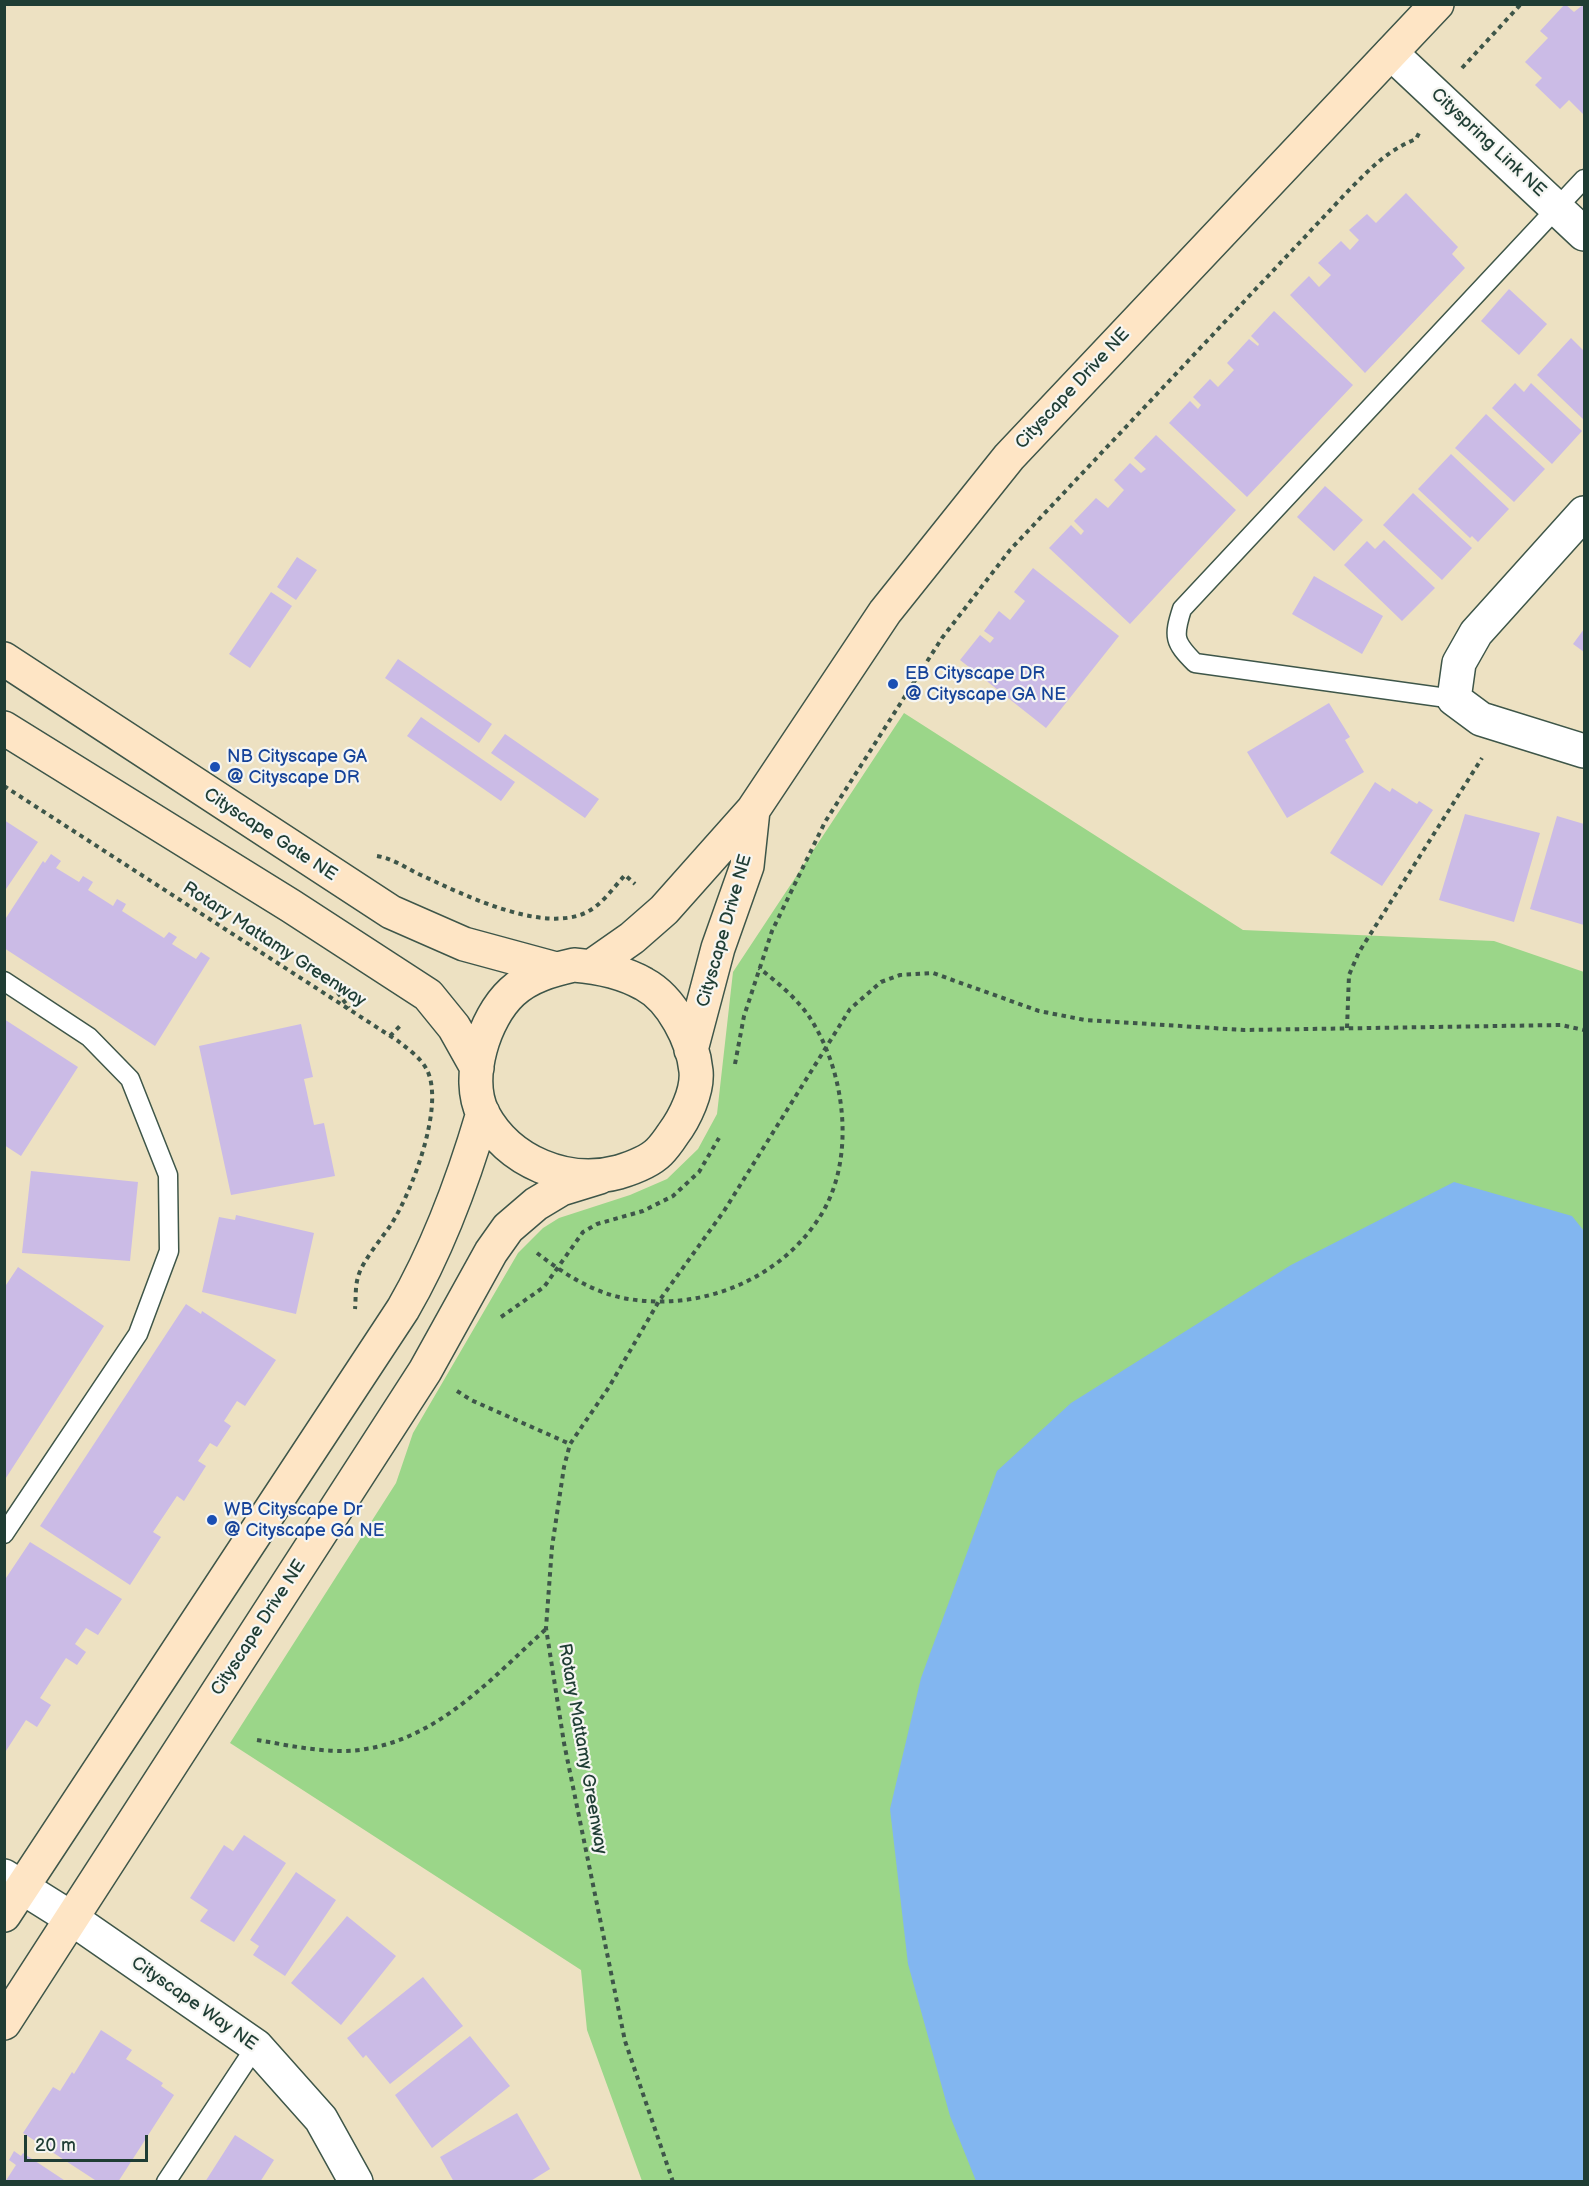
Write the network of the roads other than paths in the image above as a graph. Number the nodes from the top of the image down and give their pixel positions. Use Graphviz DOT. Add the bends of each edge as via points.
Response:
graph roads {
  1 [pos="1437,4"];
  2 [pos="1391,53"];
  3 [pos="1584,179"];
  4 [pos="1557,208"];
  5 [pos="1584,234"];
  6 [pos="1584,513"];
  7 [pos="4,659"];
  8 [pos="1454,699"];
  9 [pos="4,728"];
  10 [pos="1584,751"];
  11 [pos="753,810"];
  12 [pos="592,966"];
  13 [pos="556,969"];
  14 [pos="4,981"];
  15 [pos="691,1050"];
  16 [pos="477,1068"];
  17 [pos="483,1113"];
  18 [pos="600,1177"];
  19 [pos="4,1534"];
  20 [pos="14,1882"];
  21 [pos="4,1915"];
  22 [pos="71,1918"];
  23 [pos="4,2023"];
  24 [pos="256,2046"];
  25 [pos="166,2181"];
  26 [pos="356,2181"];
  1 -- 2 [label="street, Cityscape Drive NE"];
  2 -- 4 [label="street, Cityspring Link NE"];
  2 -- 11 [label="street, Cityscape Drive NE" via="1009,457 885,612"];
  3 -- 4 [label="lane"];
  4 -- 5 [label="street, Cityspring Link NE"];
  4 -- 8 [label="lane" via="1182,609 1174,632 1180,649 1195,663"];
  6 -- 8 [label="street" via="1476,633 1459,663"];
  7 -- 13 [label="street, Cityscape Gate NE" via="391,912 464,944"];
  8 -- 10 [label="street" via="1481,719"];
  9 -- 16 [label="street" via="413,984 443,1011"];
  11 -- 12 [label="street, Cityscape Drive NE" via="664,910"];
  11 -- 15 [label="street, Cityscape Drive NE" via="747,866 718,948"];
  12 -- 13 [label="street"];
  12 -- 15 [label="street" via="646,984 680,1022"];
  13 -- 16 [label="street" via="534,977 512,992 485,1034"];
  14 -- 19 [label="lane" via="89,1037 130,1079 168,1175 169,1251 138,1334"];
  15 -- 18 [label="street" via="697,1072 691,1101 678,1128 658,1153 633,1168"];
  16 -- 17 [label="street" via="477,1093"];
  17 -- 18 [label="street" via="518,1154 541,1167 563,1174"];
  17 -- 20 [label="street" via="447,1218 404,1309"];
  18 -- 22 [label="street, Cityscape Drive NE" via="561,1189 522,1213 508,1228 425,1371"];
  20 -- 21 [label="street"];
  20 -- 22 [label="street, Cityscape Way NE"];
  22 -- 23 [label="street, Cityscape Drive NE"];
  22 -- 24 [label="street, Cityscape Way NE"];
  24 -- 25 [label="lane"];
  24 -- 26 [label="street, Cityscape Way NE" via="321,2119"];
}
